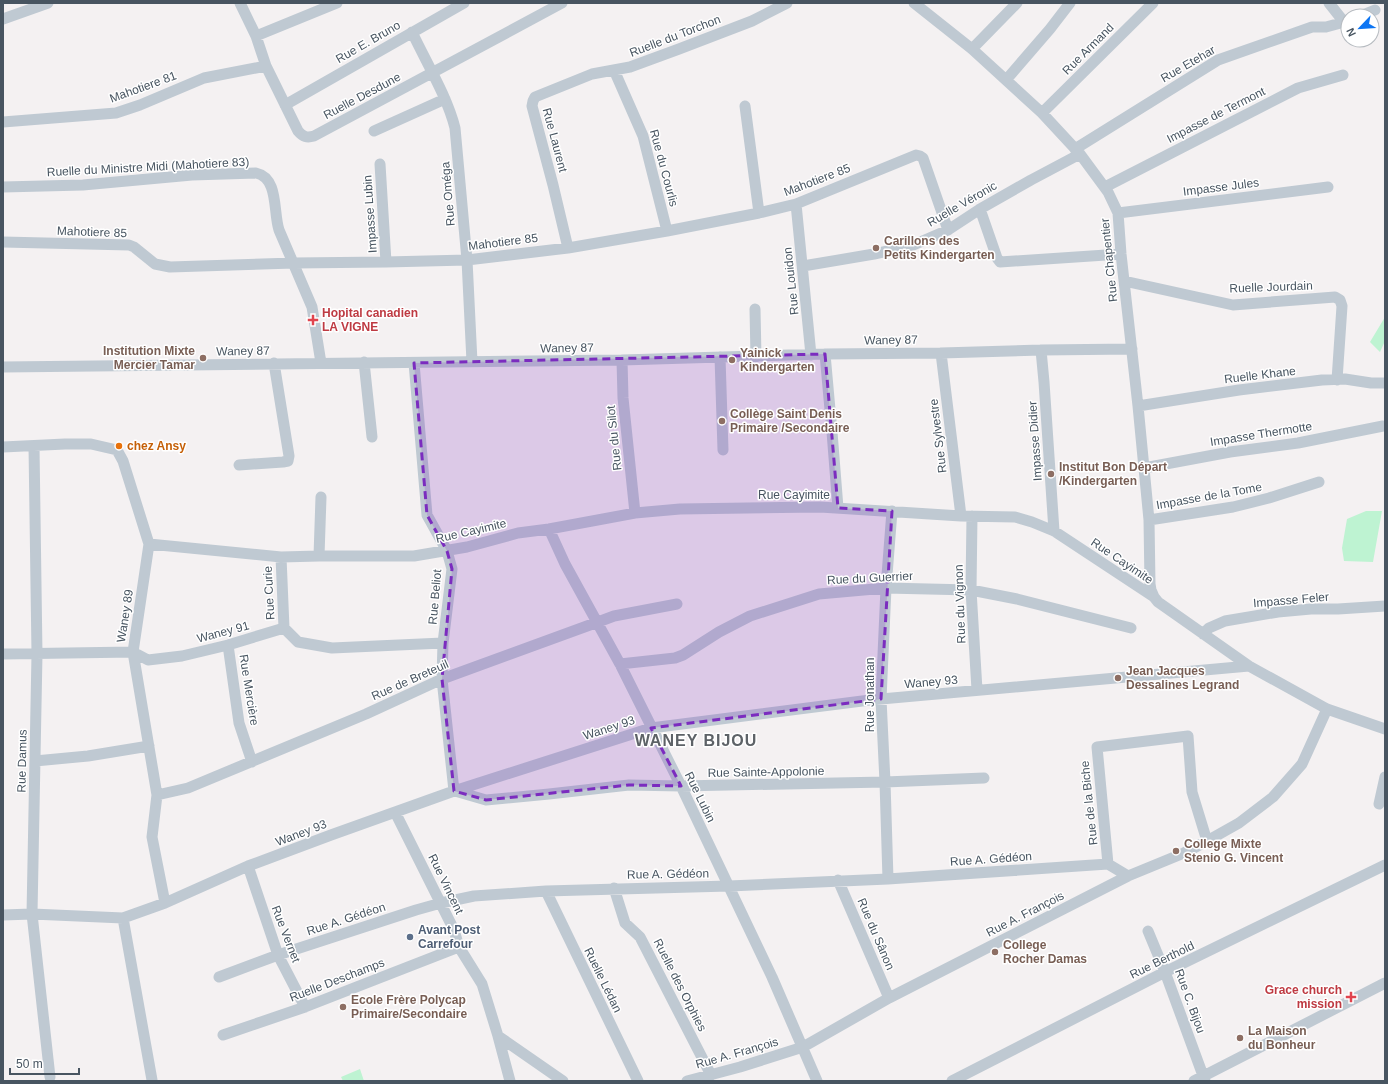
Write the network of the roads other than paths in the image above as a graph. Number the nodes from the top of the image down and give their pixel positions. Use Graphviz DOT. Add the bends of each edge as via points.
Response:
graph roads {
  1 [pos="48,3"];
  2 [pos="240,3"];
  3 [pos="337,3"];
  4 [pos="464,3"];
  5 [pos="562,3"];
  6 [pos="787,3"];
  7 [pos="1017,3"];
  8 [pos="1070,3"];
  9 [pos="1153,3"];
  10 [pos="1330,3"];
  11 [pos="922,6"];
  12 [pos="1340,15"];
  13 [pos="3,19"];
  14 [pos="1340,24"];
  15 [pos="412,32"];
  16 [pos="256,36"];
  17 [pos="972,50"];
  18 [pos="266,66"];
  19 [pos="614,70"];
  20 [pos="432,73"];
  21 [pos="1343,75"];
  22 [pos="1006,80"];
  23 [pos="445,99"];
  24 [pos="285,105"];
  25 [pos="745,106"];
  26 [pos="1042,113"];
  27 [pos="3,122"];
  28 [pos="374,131"];
  29 [pos="1077,151"];
  30 [pos="380,164"];
  31 [pos="3,186"];
  32 [pos="1328,187"];
  33 [pos="1105,188"];
  34 [pos="796,204"];
  35 [pos="980,209"];
  36 [pos="759,213"];
  37 [pos="1118,213"];
  38 [pos="666,230"];
  39 [pos="948,230"];
  40 [pos="3,242"];
  41 [pos="568,248"];
  42 [pos="1121,254"];
  43 [pos="467,260"];
  44 [pos="386,262"];
  45 [pos="294,263"];
  46 [pos="803,266"];
  47 [pos="1124,282"];
  48 [pos="755,309"];
  49 [pos="1132,349"];
  50 [pos="1041,350"];
  51 [pos="941,353"];
  52 [pos="825,354"];
  53 [pos="811,355"];
  54 [pos="720,357"];
  55 [pos="756,357"];
  56 [pos="622,360"];
  57 [pos="364,362"];
  58 [pos="472,362"];
  59 [pos="321,363"];
  60 [pos="414,363"];
  61 [pos="274,364"];
  62 [pos="3,367"];
  63 [pos="1337,380"];
  64 [pos="1385,383"];
  65 [pos="1138,406"];
  66 [pos="1383,426"];
  67 [pos="372,437"];
  68 [pos="34,446"];
  69 [pos="3,447"];
  70 [pos="723,450"];
  71 [pos="239,465"];
  72 [pos="1144,468"];
  73 [pos="1319,482"];
  74 [pos="321,497"];
  75 [pos="838,508"];
  76 [pos="892,511"];
  77 [pos="635,513"];
  78 [pos="966,516"];
  79 [pos="1149,520"];
  80 [pos="549,529"];
  81 [pos="1054,531"];
  82 [pos="149,544"];
  83 [pos="447,551"];
  84 [pos="319,556"];
  85 [pos="281,558"];
  86 [pos="886,588"];
  87 [pos="971,590"];
  88 [pos="1154,597"];
  89 [pos="677,604"];
  90 [pos="1385,606"];
  91 [pos="598,622"];
  92 [pos="284,628"];
  93 [pos="1131,628"];
  94 [pos="1203,634"];
  95 [pos="443,643"];
  96 [pos="228,645"];
  97 [pos="133,652"];
  98 [pos="3,654"];
  99 [pos="37,654"];
  100 [pos="620,664"];
  101 [pos="1249,666"];
  102 [pos="442,679"];
  103 [pos="977,690"];
  104 [pos="881,699"];
  105 [pos="1327,709"];
  106 [pos="651,728"];
  107 [pos="1385,729"];
  108 [pos="149,746"];
  109 [pos="36,761"];
  110 [pos="252,762"];
  111 [pos="1385,777"];
  112 [pos="984,778"];
  113 [pos="886,782"];
  114 [pos="681,786"];
  115 [pos="454,791"];
  116 [pos="157,794"];
  117 [pos="1379,804"];
  118 [pos="395,812"];
  119 [pos="1207,841"];
  120 [pos="1108,864"];
  121 [pos="248,866"];
  122 [pos="1385,866"];
  123 [pos="1128,876"];
  124 [pos="888,879"];
  125 [pos="838,880"];
  126 [pos="729,886"];
  127 [pos="614,888"];
  128 [pos="546,890"];
  129 [pos="165,903"];
  130 [pos="441,903"];
  131 [pos="32,914"];
  132 [pos="3,915"];
  133 [pos="123,918"];
  134 [pos="1148,931"];
  135 [pos="459,947"];
  136 [pos="278,955"];
  137 [pos="1165,972"];
  138 [pos="219,977"];
  139 [pos="1385,983"];
  140 [pos="889,998"];
  141 [pos="305,1007"];
  142 [pos="223,1034"];
  143 [pos="498,1036"];
  144 [pos="803,1047"];
  145 [pos="711,1075"];
  146 [pos="50,1077"];
  147 [pos="1201,1079"];
  148 [pos="152,1080"];
  149 [pos="510,1081"];
  150 [pos="563,1081"];
  151 [pos="638,1081"];
  152 [pos="687,1081"];
  153 [pos="817,1081"];
  154 [pos="952,1081"];
  1 -- 13 [label="street"];
  2 -- 16 [label="street, Ruelle Desdune"];
  3 -- 16 [label="street"];
  4 -- 15 [label="street, Rue E. Bruno"];
  5 -- 20 [label="street, Ruelle Desdune"];
  6 -- 19 [label="street, Ruelle du Torchon" via="686,46 630,67"];
  7 -- 17 [label="street"];
  8 -- 22 [label="street"];
  9 -- 26 [label="street, Rue Armand"];
  10 -- 12 [label="street"];
  11 -- 17 [label="street, Rue Chapentier"];
  14 -- 29 [label="street, Rue Etehar" via="1312,27 1218,60"];
  15 -- 20 [label="street, Rue Oméga"];
  15 -- 24 [label="street, Rue E. Bruno"];
  16 -- 18 [label="street, Ruelle Desdune"];
  17 -- 22 [label="street, Rue Chapentier"];
  18 -- 24 [label="street, Ruelle Desdune"];
  18 -- 27 [label="street, Mahotiere 81" via="204,78 116,113"];
  19 -- 38 [label="street, Rue du Courlis" via="643,136"];
  19 -- 41 [label="street, Rue Laurent" via="592,74 535,97 533,101 532,106"];
  20 -- 23 [label="street, Rue Oméga"];
  20 -- 24 [label="street, Ruelle Desdune" via="309,138 298,131"];
  21 -- 33 [label="street, Impasse de Termont" via="1298,88"];
  22 -- 26 [label="street, Rue Chapentier"];
  23 -- 28 [label="street"];
  23 -- 43 [label="street, Rue Oméga" via="455,128"];
  25 -- 36 [label="street"];
  26 -- 29 [label="street, Rue Chapentier"];
  29 -- 33 [label="street, Rue Chapentier"];
  29 -- 35 [label="street, Ruelle Véronic"];
  30 -- 44 [label="street, Impasse Lubin"];
  31 -- 45 [label="street, Ruelle du Ministre Midi (Mahotiere 83)" via="83,185 192,175 262,174 272,188 276,220"];
  32 -- 37 [label="street, Impasse Jules"];
  33 -- 37 [label="street, Rue Chapentier"];
  34 -- 36 [label="street, Mahotiere 85"];
  34 -- 39 [label="street, Mahotiere 85" via="916,155 923,158"];
  34 -- 46 [label="street, Rue Louidon"];
  35 -- 39 [label="street, Ruelle Véronic"];
  35 -- 42 [label="street" via="996,258 1000,262"];
  36 -- 38 [label="street, Mahotiere 85"];
  37 -- 42 [label="street, Rue Chapentier"];
  38 -- 41 [label="street, Mahotiere 85"];
  39 -- 46 [label="street, Ruelle Véronic" via="911,246"];
  40 -- 45 [label="street, Mahotiere 85" via="129,245 155,264 170,267"];
  41 -- 43 [label="street, Mahotiere 85"];
  42 -- 47 [label="street, Rue Chapentier"];
  43 -- 44 [label="street, Mahotiere 85"];
  43 -- 58 [label="street, Rue Oméga"];
  44 -- 45 [label="street, Mahotiere 85"];
  45 -- 59 [label="street, Ruelle du Ministre Midi (Mahotiere 83)" via="312,307"];
  46 -- 53 [label="street, Rue Louidon"];
  47 -- 49 [label="street, Rue Chapentier"];
  47 -- 63 [label="street, Ruelle Jourdain" via="1234,304 1338,298 1342,306"];
  48 -- 55 [label="street"];
  49 -- 50 [label="street, Waney 87"];
  49 -- 65 [label="street, Rue Chapentier"];
  50 -- 51 [label="street, Waney 87"];
  50 -- 81 [label="street, Impasse Didier"];
  51 -- 52 [label="street, Waney 87"];
  51 -- 78 [label="street, Rue Sylvestre"];
  52 -- 53 [label="street, Waney 87"];
  52 -- 75 [label="street"];
  53 -- 55 [label="street, Waney 87"];
  54 -- 55 [label="street, Waney 87"];
  54 -- 56 [label="street, Waney 87"];
  54 -- 70 [label="street"];
  56 -- 58 [label="street, Waney 87"];
  56 -- 77 [label="street, Rue du Silot" via="623,398"];
  57 -- 59 [label="street, Waney 87"];
  57 -- 60 [label="street, Waney 87"];
  57 -- 67 [label="street"];
  58 -- 60 [label="street, Waney 87"];
  59 -- 61 [label="street, Waney 87"];
  60 -- 83 [label="street, Rue Beliot" via="427,515"];
  61 -- 62 [label="street, Waney 87"];
  61 -- 71 [label="street" via="288,461"];
  63 -- 64 [label="street, Ruelle Khane"];
  63 -- 65 [label="street, Ruelle Khane" via="1239,390"];
  65 -- 72 [label="street, Rue Chapentier"];
  66 -- 72 [label="street, Impasse Thermotte" via="1298,443 1223,453"];
  68 -- 69 [label="street, Waney 89"];
  68 -- 82 [label="street, Waney 89" via="91,444 117,450 123,461"];
  68 -- 99 [label="street, Rue Damus"];
  72 -- 79 [label="street, Rue Chapentier"];
  73 -- 79 [label="street, Impasse de la Tome" via="1233,507"];
  74 -- 84 [label="street"];
  75 -- 76 [label="street, Rue Cayimite"];
  75 -- 77 [label="street, Rue Cayimite" via="680,509"];
  76 -- 78 [label="street, Rue Cayimite"];
  76 -- 86 [label="street, Rue Jonathan"];
  77 -- 80 [label="street, Rue Cayimite"];
  78 -- 81 [label="street, Rue Cayimite" via="1015,517"];
  78 -- 87 [label="street, Rue du Vignon"];
  79 -- 88 [label="street, Rue Chapentier" via="1150,584"];
  80 -- 83 [label="street, Rue Cayimite" via="518,533"];
  80 -- 91 [label="street, Rue Lubin" via="565,564"];
  81 -- 88 [label="street, Rue Cayimite"];
  82 -- 85 [label="street, Rue Cayimite"];
  82 -- 97 [label="street, Waney 89"];
  83 -- 84 [label="street, Rue Cayimite" via="414,556"];
  83 -- 95 [label="street, Rue Beliot" via="452,569"];
  84 -- 85 [label="street, Rue Cayimite"];
  85 -- 92 [label="street, Rue Curie"];
  86 -- 87 [label="street, Rue du Guerrier"];
  86 -- 100 [label="street, Rue du Guerrier" via="819,594 750,616 675,658"];
  86 -- 104 [label="street, Rue Jonathan"];
  87 -- 93 [label="street, Rue du Guerrier"];
  87 -- 103 [label="street, Rue du Vignon"];
  88 -- 94 [label="street, Rue Cayimite"];
  89 -- 91 [label="street, Rue de Breteuil" via="614,616"];
  90 -- 94 [label="street, Impasse Feler" via="1278,612 1225,621 1209,628"];
  91 -- 100 [label="street, Rue Lubin"];
  91 -- 102 [label="street, Rue de Breteuil"];
  92 -- 95 [label="street" via="298,642 332,648"];
  92 -- 96 [label="street, Waney 91"];
  94 -- 101 [label="street, Rue Cayimite"];
  95 -- 102 [label="street, Rue Beliot"];
  96 -- 97 [label="street, Waney 91" via="182,656 148,660"];
  96 -- 110 [label="street, Rue Mercière" via="239,723"];
  97 -- 99 [label="street, Waney 91"];
  97 -- 108 [label="street, Waney 89"];
  98 -- 99 [label="street, Waney 91"];
  99 -- 109 [label="street, Rue Damus"];
  100 -- 106 [label="street, Rue Lubin"];
  101 -- 103 [label="street, Waney 93"];
  101 -- 105 [label="street, Rue Cayimite"];
  102 -- 110 [label="street, Rue de Breteuil"];
  102 -- 115 [label="street, Rue Beliot"];
  103 -- 104 [label="street, Waney 93"];
  104 -- 106 [label="street, Waney 93"];
  104 -- 113 [label="street, Rue Jonathan"];
  105 -- 107 [label="street, Rue Cayimite"];
  105 -- 119 [label="street, Rue A. François" via="1302,764 1273,797 1239,823"];
  106 -- 114 [label="street, Rue Lubin"];
  106 -- 115 [label="street, Waney 93"];
  108 -- 109 [label="street"];
  108 -- 116 [label="street, Waney 89"];
  109 -- 131 [label="street, Rue Damus"];
  110 -- 116 [label="street, Rue de Breteuil" via="188,788"];
  111 -- 117 [label="street"];
  112 -- 113 [label="street, Rue Sainte-Appolonie"];
  113 -- 114 [label="street, Rue Sainte-Appolonie"];
  113 -- 124 [label="street, Rue Jonathan"];
  114 -- 115 [label="street, Rue Sainte-Appolonie" via="629,785 486,800"];
  114 -- 126 [label="street, Rue Lubin"];
  115 -- 118 [label="street, Waney 93"];
  116 -- 129 [label="street, Waney 89" via="152,837"];
  118 -- 121 [label="street, Waney 93"];
  118 -- 130 [label="street, Rue Vincent"];
  119 -- 120 [label="street, Rue de la Biche" via="1192,792 1188,736 1097,747"];
  119 -- 123 [label="street, Rue A. François"];
  120 -- 123 [label="street"];
  120 -- 124 [label="street, Rue A. Gédéon"];
  121 -- 129 [label="street, Waney 93"];
  121 -- 136 [label="street, Rue Vernet"];
  122 -- 137 [label="street, Rue Berthold"];
  123 -- 140 [label="street, Rue A. François"];
  124 -- 125 [label="street, Rue A. Gédéon"];
  125 -- 126 [label="street, Rue A. Gédéon"];
  125 -- 140 [label="street, Rue du Sânon"];
  126 -- 127 [label="street, Rue A. Gédéon"];
  126 -- 144 [label="street, Rue Lubin"];
  127 -- 128 [label="street, Rue A. Gédéon"];
  127 -- 145 [label="street, Ruelle des Orphies" via="625,923 640,937"];
  128 -- 130 [label="street, Rue A. Gédéon" via="474,896"];
  128 -- 151 [label="street, Ruelle Lédan"];
  129 -- 133 [label="street, Waney 93"];
  130 -- 135 [label="street, Rue Vincent"];
  130 -- 136 [label="street, Rue A. Gédéon"];
  131 -- 132 [label="street, Waney 93"];
  131 -- 133 [label="street, Waney 93"];
  131 -- 146 [label="street, Rue Damus"];
  133 -- 148 [label="street"];
  134 -- 137 [label="street, Rue C. Bijou"];
  135 -- 141 [label="street, Ruelle Deschamps"];
  135 -- 143 [label="street, Rue Vincent" via="482,984"];
  136 -- 138 [label="street, Rue A. Gédéon"];
  136 -- 141 [label="street, Rue Vernet"];
  137 -- 147 [label="street, Rue C. Bijou"];
  137 -- 154 [label="street, Rue Berthold"];
  139 -- 147 [label="street"];
  140 -- 144 [label="street, Rue A. François"];
  141 -- 142 [label="street, Ruelle Deschamps"];
  143 -- 149 [label="street, Rue Vincent"];
  143 -- 150 [label="street"];
  144 -- 145 [label="street, Rue A. François"];
  144 -- 153 [label="street, Rue Lubin"];
  145 -- 152 [label="street, Rue A. François"];
}
